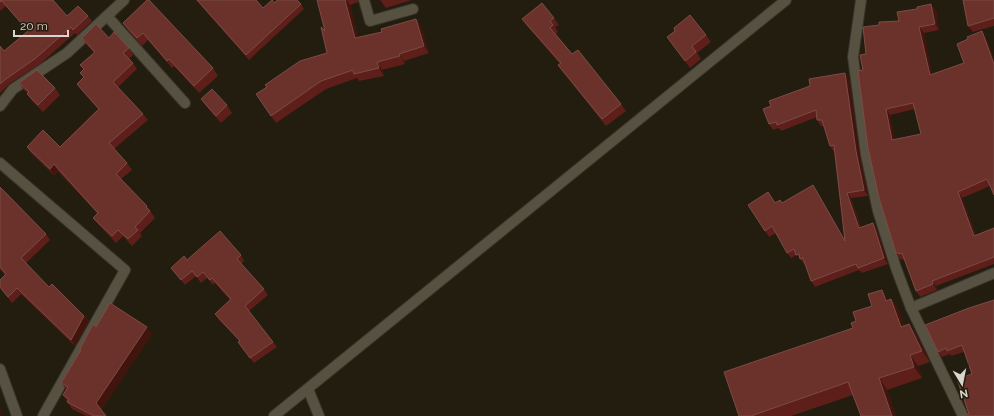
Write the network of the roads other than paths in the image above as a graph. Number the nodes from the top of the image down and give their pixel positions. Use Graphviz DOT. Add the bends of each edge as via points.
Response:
graph roads {
  1 [pos="124,0"];
  2 [pos="364,0"];
  3 [pos="786,0"];
  4 [pos="861,0"];
  5 [pos="413,9"];
  6 [pos="107,16"];
  7 [pos="185,103"];
  8 [pos="0,106"];
  9 [pos="0,163"];
  10 [pos="994,273"];
  11 [pos="911,308"];
  12 [pos="0,369"];
  13 [pos="308,389"];
  14 [pos="17,416"];
  15 [pos="43,416"];
  16 [pos="274,416"];
  17 [pos="319,416"];
  18 [pos="963,416"];
  1 -- 6 [label="street"];
  2 -- 5 [label="street" via="370,21"];
  3 -- 13 [label="street"];
  4 -- 11 [label="street" via="853,57 866,155 878,211"];
  6 -- 7 [label="street"];
  6 -- 8 [label="street" via="67,52 14,89"];
  9 -- 15 [label="street" via="125,270"];
  10 -- 11 [label="street"];
  11 -- 18 [label="street"];
  12 -- 14 [label="street"];
  13 -- 16 [label="street"];
  13 -- 17 [label="street"];
}
